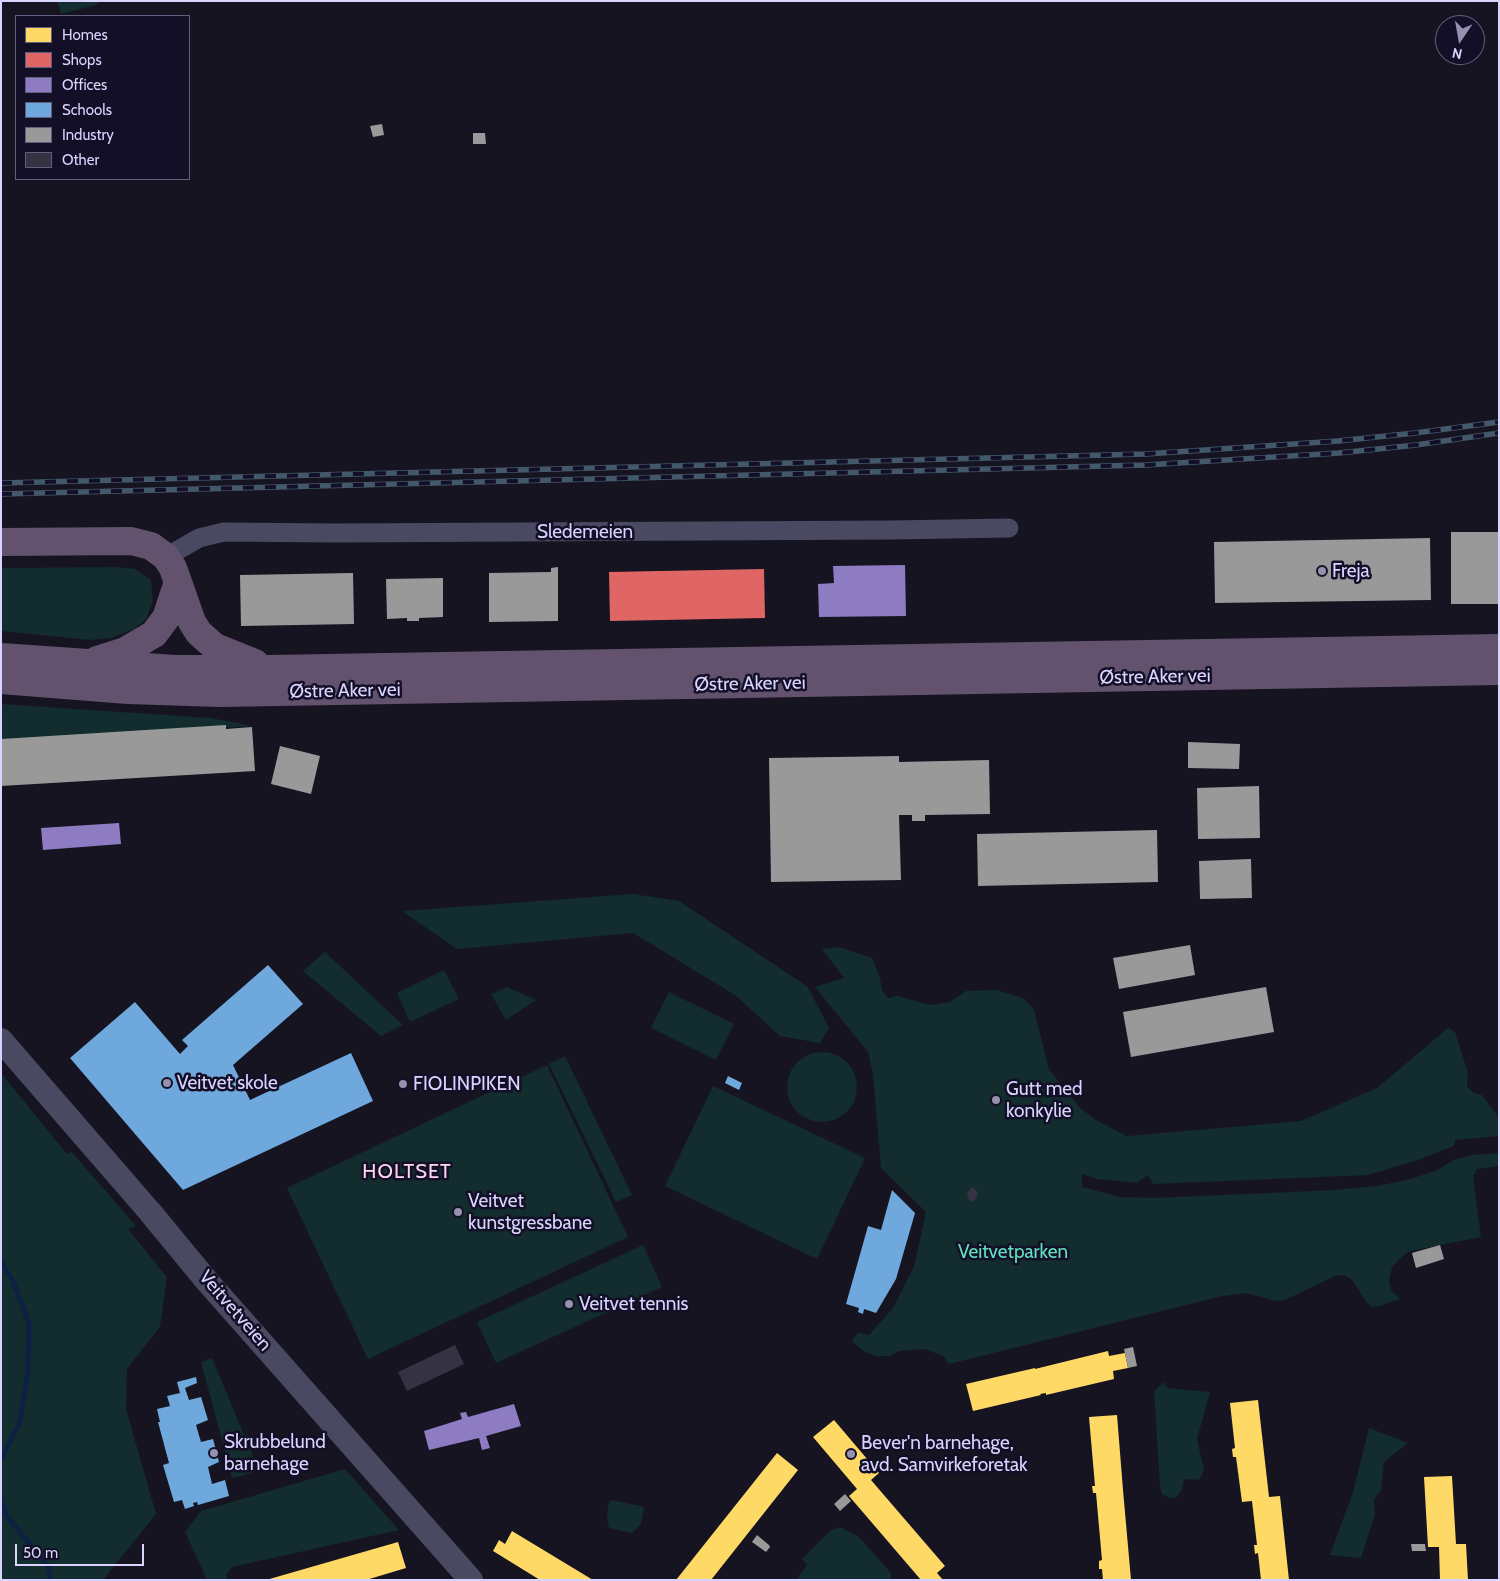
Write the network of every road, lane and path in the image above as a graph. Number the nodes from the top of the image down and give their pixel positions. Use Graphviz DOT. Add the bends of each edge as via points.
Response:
graph roads {
  1 [pos="1009,528"];
  2 [pos="1,542"];
  3 [pos="166,557"];
  4 [pos="178,582"];
  5 [pos="1499,648"];
  6 [pos="1,657"];
  7 [pos="87,664"];
  8 [pos="268,669"];
  9 [pos="1499,671"];
  10 [pos="1,680"];
  11 [pos="1,1040"];
  12 [pos="471,1580"];
  1 -- 3 [label="street, Sledemeien" via="224,532 199,538"];
  2 -- 3 [label="highway" via="130,541 152,546"];
  3 -- 4 [label="highway"];
  4 -- 7 [label="highway" via="166,618 154,634 125,651"];
  4 -- 8 [label="highway" via="192,622 206,640"];
  5 -- 8 [label="highway, Østre Aker vei"];
  6 -- 7 [label="highway, Østre Aker vei"];
  7 -- 8 [label="highway, Østre Aker vei" via="175,669"];
  9 -- 10 [label="highway, Østre Aker vei" via="220,693"];
  11 -- 12 [label="street, Veitvetveien" via="206,1280"];
}
